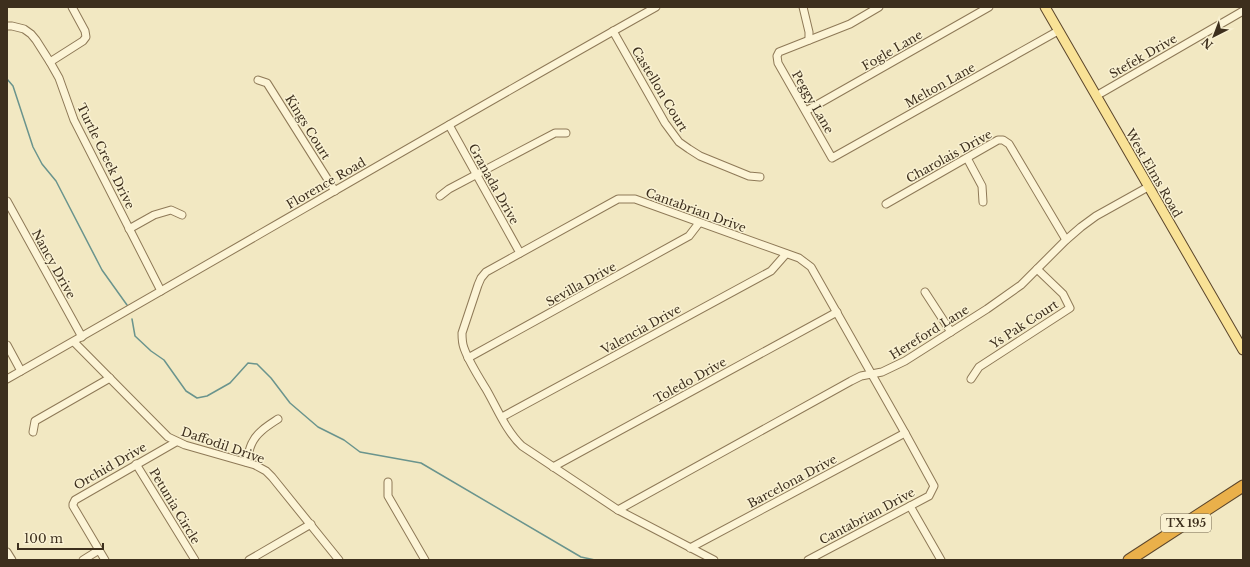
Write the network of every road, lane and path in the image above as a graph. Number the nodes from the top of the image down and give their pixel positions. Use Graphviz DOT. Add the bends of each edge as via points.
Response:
graph roads {
  1 [pos="72,7"];
  2 [pos="656,7"];
  3 [pos="803,7"];
  4 [pos="879,7"];
  5 [pos="989,7"];
  6 [pos="1045,7"];
  7 [pos="1243,11"];
  8 [pos="7,26"];
  9 [pos="613,31"];
  10 [pos="1058,31"];
  11 [pos="809,40"];
  12 [pos="50,62"];
  13 [pos="258,80"];
  14 [pos="1096,96"];
  15 [pos="806,112"];
  16 [pos="449,125"];
  17 [pos="566,133"];
  18 [pos="832,158"];
  19 [pos="967,158"];
  20 [pos="477,176"];
  21 [pos="760,177"];
  22 [pos="1148,187"];
  23 [pos="335,191"];
  24 [pos="440,196"];
  25 [pos="7,201"];
  26 [pos="983,202"];
  27 [pos="886,204"];
  28 [pos="182,215"];
  29 [pos="699,223"];
  30 [pos="130,228"];
  31 [pos="1066,240"];
  32 [pos="520,253"];
  33 [pos="786,254"];
  34 [pos="1037,268"];
  35 [pos="161,291"];
  36 [pos="925,292"];
  37 [pos="837,312"];
  38 [pos="951,332"];
  39 [pos="82,337"];
  40 [pos="74,342"];
  41 [pos="7,345"];
  42 [pos="1243,350"];
  43 [pos="468,358"];
  44 [pos="21,371"];
  45 [pos="871,374"];
  46 [pos="110,378"];
  47 [pos="7,379"];
  48 [pos="971,379"];
  49 [pos="502,417"];
  50 [pos="278,419"];
  51 [pos="34,432"];
  52 [pos="905,432"];
  53 [pos="176,442"];
  54 [pos="246,462"];
  55 [pos="136,464"];
  56 [pos="553,467"];
  57 [pos="388,482"];
  58 [pos="1243,486"];
  59 [pos="910,506"];
  60 [pos="618,510"];
  61 [pos="311,524"];
  62 [pos="690,548"];
  63 [pos="99,550"];
  64 [pos="7,552"];
  65 [pos="12,560"];
  66 [pos="82,560"];
  67 [pos="105,560"];
  68 [pos="195,560"];
  69 [pos="249,560"];
  70 [pos="339,560"];
  71 [pos="425,560"];
  72 [pos="714,560"];
  73 [pos="808,560"];
  74 [pos="941,560"];
  75 [pos="1130,560"];
  1 -- 12 [label="street" via="86,36 83,41"];
  2 -- 9 [label="street, Florence Road"];
  3 -- 11 [label="street"];
  4 -- 11 [label="street" via="850,24"];
  5 -- 15 [label="street, Fogle Lane"];
  6 -- 10 [label="main road, West Elms Road"];
  7 -- 14 [label="street, Stefek Drive"];
  8 -- 12 [label="street, Turtle Creek Drive" via="24,29 30,34"];
  9 -- 16 [label="street, Florence Road"];
  9 -- 21 [label="street, Castellon Court" via="665,123 679,142 700,156 749,176"];
  10 -- 14 [label="main road, West Elms Road"];
  10 -- 18 [label="street, Melton Lane"];
  11 -- 15 [label="street, Peggy Lane" via="779,52 777,56 778,63"];
  12 -- 30 [label="street, Turtle Creek Drive" via="59,78 74,120"];
  13 -- 23 [label="street, Kings Court" via="267,83"];
  14 -- 22 [label="main road, West Elms Road"];
  15 -- 18 [label="street, Peggy Lane"];
  16 -- 20 [label="street, Granada Drive"];
  16 -- 23 [label="street, Florence Road"];
  17 -- 20 [label="street" via="555,133"];
  19 -- 26 [label="street" via="982,186"];
  19 -- 27 [label="street, Charolais Drive"];
  19 -- 31 [label="street, Charolais Drive" via="998,140 1006,141"];
  20 -- 24 [label="street"];
  20 -- 32 [label="street, Granada Drive"];
  22 -- 31 [label="street, Hereford Lane" via="1096,216"];
  22 -- 42 [label="main road, West Elms Road"];
  23 -- 35 [label="street, Florence Road"];
  25 -- 39 [label="street, Nancy Drive"];
  28 -- 30 [label="street" via="171,210 154,215"];
  29 -- 32 [label="street, Cantabrian Drive" via="635,199 618,199"];
  29 -- 33 [label="street, Cantabrian Drive"];
  29 -- 43 [label="street, Sevilla Drive" via="689,236"];
  30 -- 35 [label="street, Turtle Creek Drive"];
  31 -- 34 [label="street, Hereford Lane"];
  32 -- 43 [label="street, Cantabrian Drive" via="486,272 481,278 462,332"];
  33 -- 37 [label="street, Cantabrian Drive" via="799,258 811,267"];
  33 -- 49 [label="street, Valencia Drive" via="771,271"];
  34 -- 38 [label="street, Hereford Lane" via="1021,284"];
  34 -- 48 [label="street, Ys Pak Court" via="1063,294 1070,308 979,367"];
  35 -- 39 [label="street, Florence Road"];
  36 -- 38 [label="street"];
  37 -- 45 [label="street, Cantabrian Drive"];
  37 -- 56 [label="street, Toledo Drive"];
  38 -- 45 [label="street, Hereford Lane" via="905,361 882,372"];
  39 -- 40 [label="street, Florence Road"];
  40 -- 44 [label="street, Florence Road"];
  40 -- 46 [label="street, Daffodil Drive"];
  41 -- 44 [label="street"];
  43 -- 49 [label="street, Cantabrian Drive"];
  44 -- 47 [label="street, Florence Road"];
  45 -- 52 [label="street, Cantabrian Drive"];
  45 -- 60 [label="street, Hereford Lane" via="850,381"];
  46 -- 51 [label="street" via="35,421"];
  46 -- 53 [label="street, Daffodil Drive"];
  49 -- 56 [label="street, Cantabrian Drive" via="522,446"];
  50 -- 54 [label="street" via="255,437"];
  52 -- 59 [label="street, Cantabrian Drive" via="934,486 930,496"];
  52 -- 62 [label="street, Barcelona Drive"];
  53 -- 54 [label="street, Daffodil Drive"];
  53 -- 55 [label="street, Orchid Drive"];
  54 -- 61 [label="street, Daffodil Drive" via="261,468 272,477"];
  55 -- 63 [label="street, Orchid Drive" via="76,498 72,504"];
  55 -- 68 [label="street, Petunia Circle"];
  56 -- 60 [label="street, Cantabrian Drive"];
  57 -- 71 [label="street" via="388,496"];
  58 -- 75 [label="highway, TX 195"];
  59 -- 73 [label="street, Cantabrian Drive"];
  59 -- 74 [label="street"];
  60 -- 62 [label="street, Cantabrian Drive"];
  61 -- 69 [label="street"];
  61 -- 70 [label="street, Daffodil Drive"];
  62 -- 72 [label="street, Cantabrian Drive"];
  63 -- 66 [label="street"];
  63 -- 67 [label="street, Orchid Drive"];
  64 -- 65 [label="street"];
}
